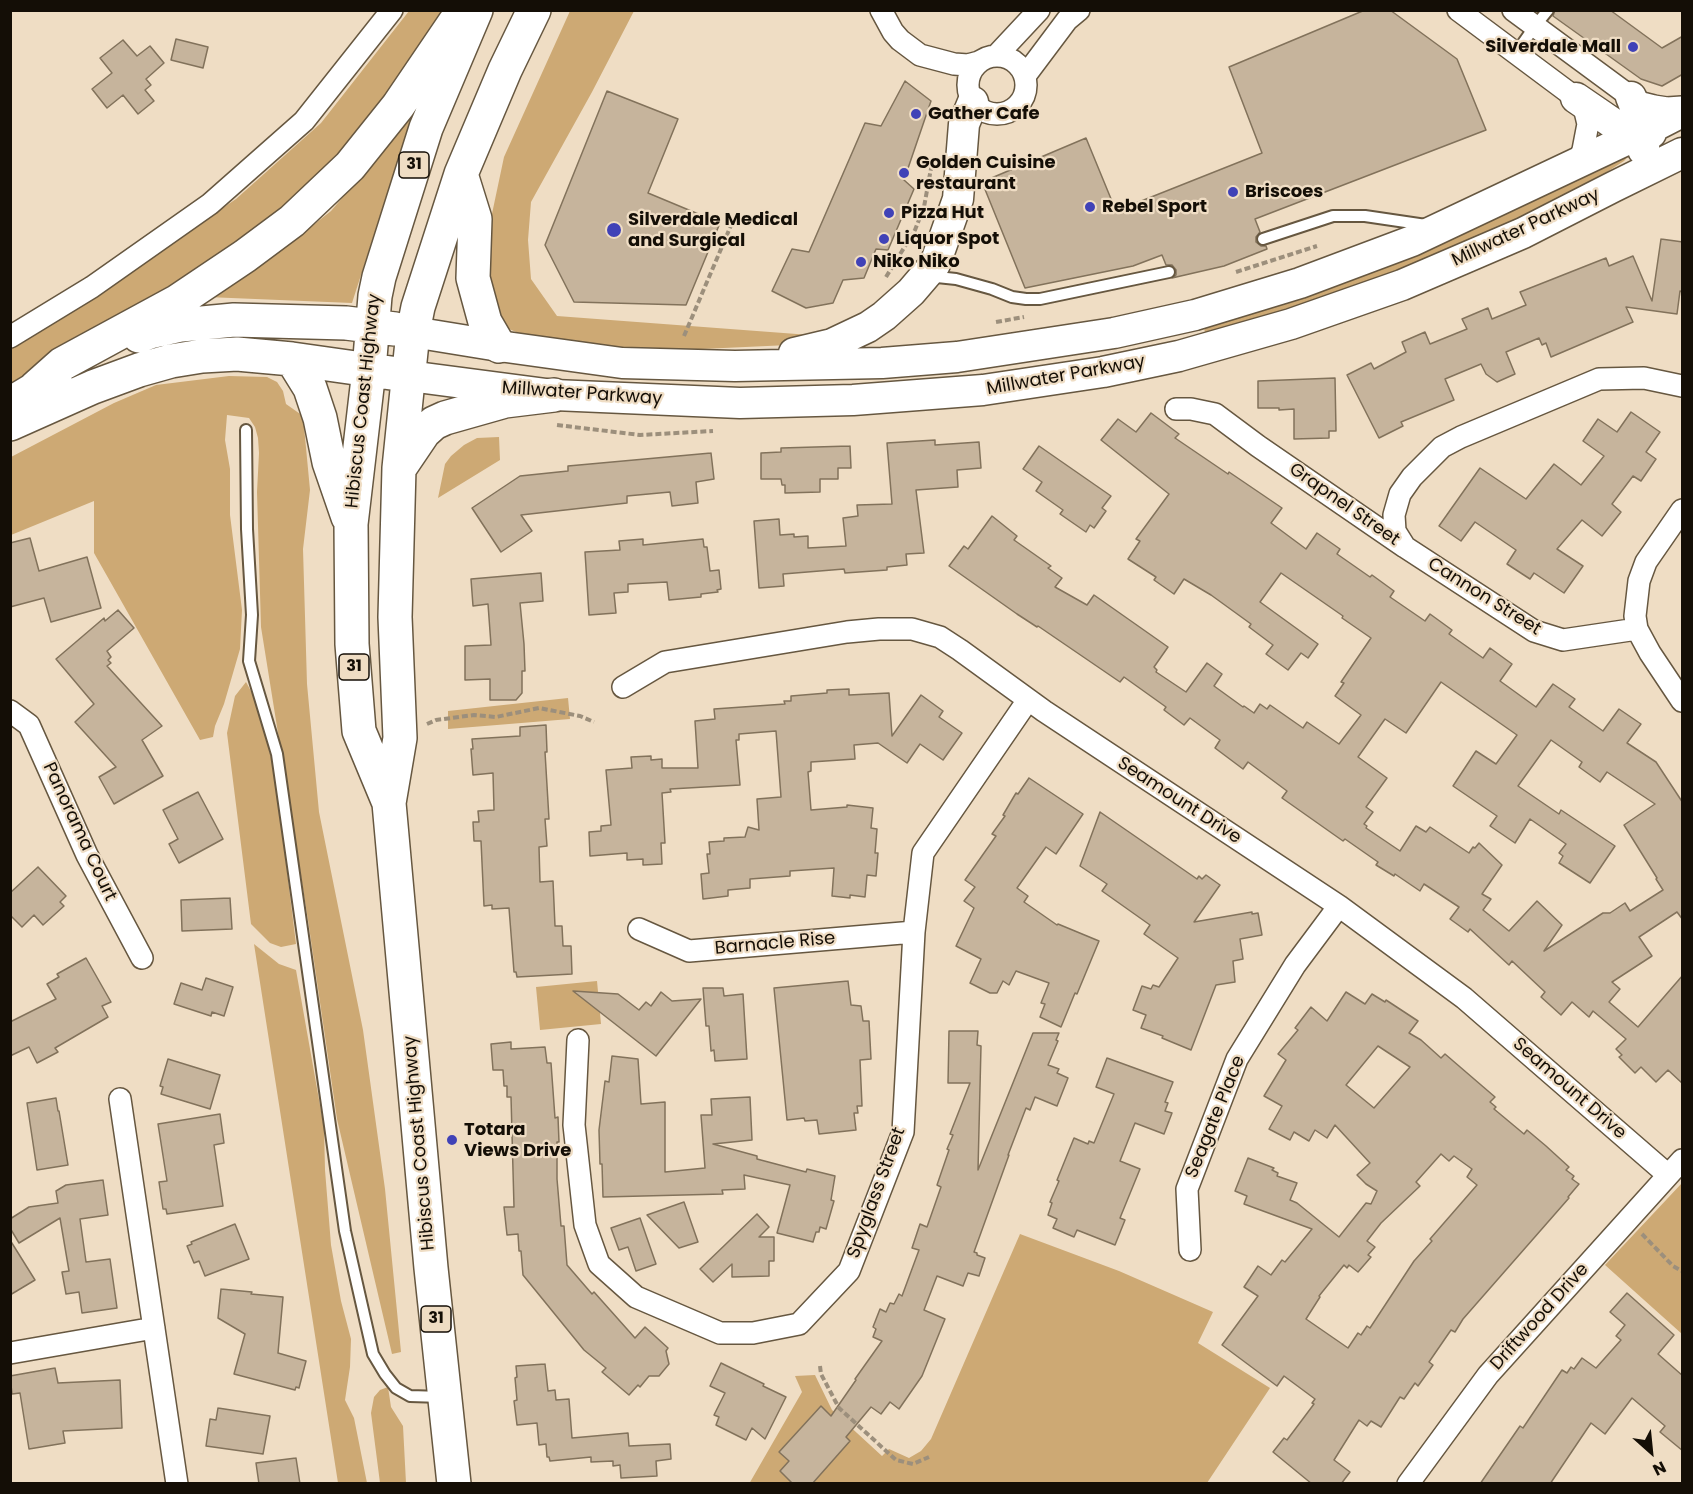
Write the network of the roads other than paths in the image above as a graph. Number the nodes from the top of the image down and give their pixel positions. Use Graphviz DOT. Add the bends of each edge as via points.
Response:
graph roads {
  1 [pos="392,10"];
  2 [pos="463,10"];
  3 [pos="476,10"];
  4 [pos="534,10"];
  5 [pos="881,10"];
  6 [pos="1039,10"];
  7 [pos="1079,10"];
  8 [pos="1458,10"];
  9 [pos="1513,10"];
  10 [pos="1541,18"];
  11 [pos="1516,53"];
  12 [pos="987,59"];
  13 [pos="1025,76"];
  14 [pos="1631,96"];
  15 [pos="1576,98"];
  16 [pos="973,102"];
  17 [pos="1683,107"];
  18 [pos="1683,112"];
  19 [pos="1683,130"];
  20 [pos="1643,132"];
  21 [pos="1679,157"];
  22 [pos="1578,163"];
  23 [pos="461,174"];
  24 [pos="1613,187"];
  25 [pos="1446,225"];
  26 [pos="1263,239"];
  27 [pos="1169,273"];
  28 [pos="918,284"];
  29 [pos="372,325"];
  30 [pos="413,332"];
  31 [pos="10,337"];
  32 [pos="499,346"];
  33 [pos="292,359"];
  34 [pos="735,366"];
  35 [pos="369,370"];
  36 [pos="409,376"];
  37 [pos="1683,386"];
  38 [pos="554,395"];
  39 [pos="23,396"];
  40 [pos="1176,409"];
  41 [pos="10,424"];
  42 [pos="246,430"];
  43 [pos="399,468"];
  44 [pos="1683,510"];
  45 [pos="351,524"];
  46 [pos="1405,547"];
  47 [pos="1637,629"];
  48 [pos="624,687"];
  49 [pos="1028,700"];
  50 [pos="1683,701"];
  51 [pos="10,711"];
  52 [pos="389,803"];
  53 [pos="1339,906"];
  54 [pos="639,929"];
  55 [pos="914,932"];
  56 [pos="142,958"];
  57 [pos="578,1040"];
  58 [pos="120,1100"];
  59 [pos="1675,1168"];
  60 [pos="1190,1250"];
  61 [pos="154,1328"];
  62 [pos="10,1353"];
  63 [pos="444,1397"];
  64 [pos="449,1440"];
  65 [pos="177,1484"];
  66 [pos="454,1484"];
  67 [pos="472,1484"];
  68 [pos="1408,1484"];
  1 -- 31 [label="street" via="304,121 210,204 92,287"];
  2 -- 39 [label="main road" via="398,106 350,166 292,221 178,301 62,364"];
  3 -- 29 [label="main road, Hibiscus Coast Highway / 31" via="426,128 379,278"];
  4 -- 23 [label="main road, Hibiscus Coast Highway / 31"];
  5 -- 12 [label="street" via="893,32 920,55 968,65"];
  6 -- 12 [label="street"];
  7 -- 13 [label="street"];
  8 -- 11 [label="street"];
  9 -- 10 [label="street"];
  10 -- 11 [label="lane"];
  10 -- 14 [label="street"];
  11 -- 15 [label="street"];
  12 -- 13 [label="street" via="1005,57 1014,61"];
  12 -- 16 [label="street" via="973,69 967,85"];
  13 -- 16 [label="street" via="1025,94 1014,109 997,115"];
  14 -- 17 [label="street" via="1654,106"];
  14 -- 20 [label="main road"];
  15 -- 20 [label="main road" via="1614,124"];
  15 -- 22 [label="street" via="1584,107 1588,124"];
  16 -- 28 [label="main road" via="964,124 958,199 935,264"];
  18 -- 20 [label="main road, Millwater Parkway"];
  19 -- 20 [label="main road" via="1665,135"];
  20 -- 22 [label="main road, Millwater Parkway"];
  20 -- 24 [label="main road" via="1644,148 1639,159"];
  21 -- 24 [label="main road, Millwater Parkway"];
  22 -- 25 [label="main road, Millwater Parkway"];
  23 -- 30 [label="main road, Hibiscus Coast Highway / 31"];
  23 -- 32 [label="main road" via="475,219 473,278 478,301"];
  24 -- 38 [label="main road, Millwater Parkway" via="1523,233 1402,285 1291,324 1179,356 1103,372 983,390 853,399 740,403"];
  25 -- 26 [label="lane" via="1333,216"];
  25 -- 34 [label="main road, Millwater Parkway" via="1300,283 1195,315 1113,333 957,357"];
  27 -- 28 [label="lane" via="1040,299 1012,297 956,279 937,277"];
  28 -- 34 [label="main road" via="884,316 850,337"];
  29 -- 30 [label="main road"];
  29 -- 35 [label="main road, Hibiscus Coast Highway / 31"];
  29 -- 39 [label="main road" via="234,320 181,325 122,344"];
  30 -- 32 [label="main road, Millwater Parkway"];
  30 -- 36 [label="main road, Hibiscus Coast Highway / 31"];
  32 -- 34 [label="main road, Millwater Parkway" via="622,363"];
  33 -- 35 [label="main road"];
  33 -- 41 [label="main road" via="237,354 171,361 93,387"];
  33 -- 45 [label="main road" via="310,388 329,462"];
  35 -- 36 [label="main road"];
  35 -- 45 [label="main road, Hibiscus Coast Highway / 31"];
  36 -- 38 [label="main road, Millwater Parkway"];
  36 -- 43 [label="main road, Hibiscus Coast Highway / 31"];
  37 -- 46 [label="street, Grapnel Street" via="1644,378 1599,379 1461,436 1443,447 1400,494 1394,515 1395,531"];
  38 -- 43 [label="main road" via="505,401 434,423"];
  40 -- 46 [label="street, Grapnel Street" via="1215,414"];
  42 -- 63 [label="lane" via="252,615 249,661 277,754 345,1231 373,1354 396,1388 410,1396"];
  43 -- 52 [label="main road, Hibiscus Coast Highway / 31" via="395,617 400,738"];
  44 -- 47 [label="street" via="1646,562 1639,581"];
  45 -- 52 [label="main road, Hibiscus Coast Highway / 31" via="352,644 359,730"];
  46 -- 47 [label="street, Cannon Street" via="1534,631 1563,640"];
  47 -- 50 [label="street"];
  48 -- 49 [label="street, Seamount Drive" via="665,662 847,632 912,629 940,638"];
  49 -- 53 [label="street, Seamount Drive"];
  49 -- 55 [label="street, Spyglass Street" via="923,853"];
  51 -- 56 [label="street, Panorama Court" via="29,725 87,855"];
  52 -- 63 [label="main road, Hibiscus Coast Highway / 31"];
  53 -- 59 [label="street, Seamount Drive" via="1464,998"];
  53 -- 60 [label="street, Seagate Place" via="1295,965 1237,1059 1187,1189"];
  54 -- 55 [label="street, Barnacle Rise" via="689,951"];
  55 -- 57 [label="street, Spyglass Street" via="903,1132 849,1271 799,1324 762,1332 720,1333 636,1297 599,1264 585,1225 574,1125"];
  58 -- 61 [label="street"];
  59 -- 68 [label="street, Driftwood Drive" via="1488,1375"];
  61 -- 62 [label="street"];
  61 -- 65 [label="street"];
  63 -- 64 [label="main road, Hibiscus Coast Highway / 31"];
  64 -- 66 [label="main road, Hibiscus Coast Highway / 31"];
  64 -- 67 [label="main road"];
}
